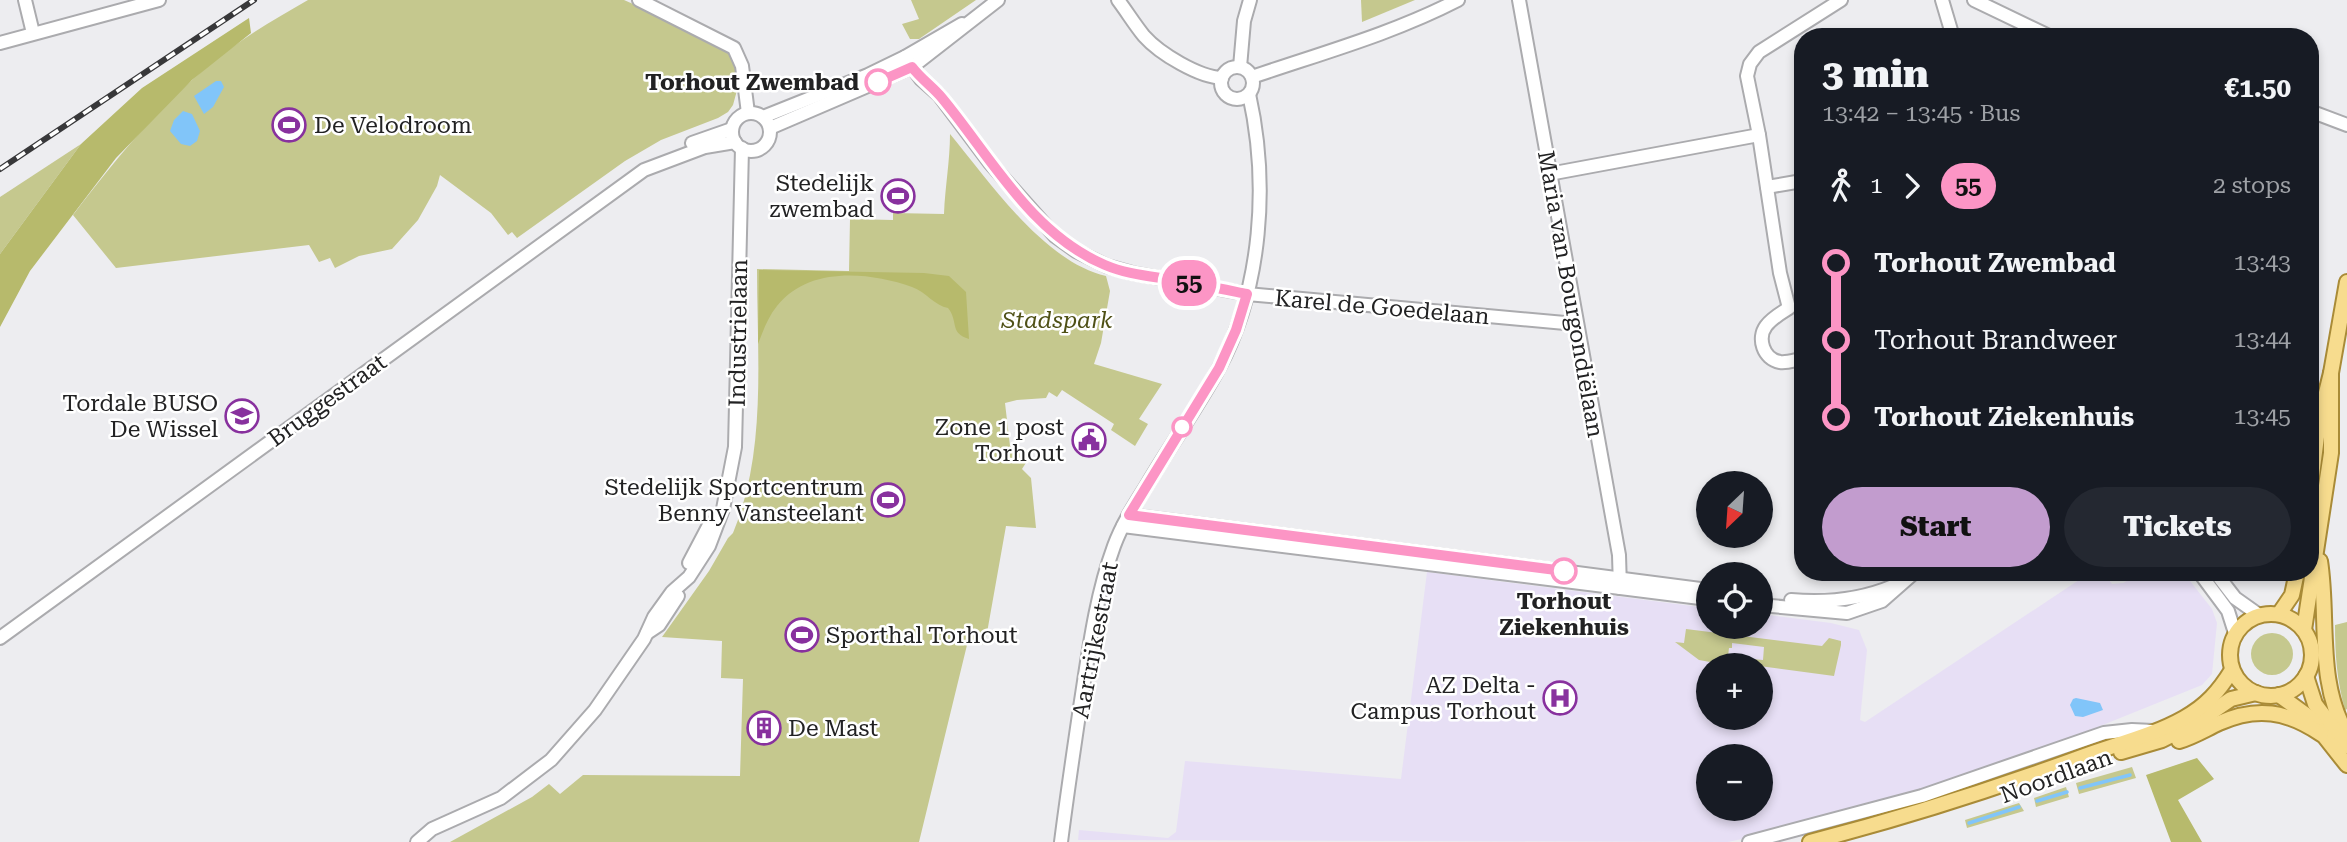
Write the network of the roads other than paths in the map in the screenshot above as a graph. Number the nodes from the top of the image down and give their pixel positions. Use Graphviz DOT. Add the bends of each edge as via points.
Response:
graph roads {
  1 [pos="26,0"];
  2 [pos="159,0"];
  3 [pos="639,0"];
  4 [pos="998,0"];
  5 [pos="1118,0"];
  6 [pos="1250,0"];
  7 [pos="1458,0"];
  8 [pos="1519,0"];
  9 [pos="1841,0"];
  10 [pos="1942,0"];
  11 [pos="1974,0"];
  12 [pos="1797,28"];
  13 [pos="1949,28"];
  14 [pos="2032,28"];
  15 [pos="1794,30"];
  16 [pos="33,33"];
  17 [pos="0,43"];
  18 [pos="909,62"];
  19 [pos="1240,67"];
  20 [pos="1252,77"];
  21 [pos="1222,78"];
  22 [pos="1249,94"];
  23 [pos="748,113"];
  24 [pos="2319,114"];
  25 [pos="767,122"];
  26 [pos="2347,125"];
  27 [pos="1759,135"];
  28 [pos="736,140"];
  29 [pos="1549,174"];
  30 [pos="1794,182"];
  31 [pos="1767,187"];
  32 [pos="2347,282"];
  33 [pos="1247,294"];
  34 [pos="1794,306"];
  35 [pos="1789,308"];
  36 [pos="1576,324"];
  37 [pos="1794,360"];
  38 [pos="2331,373"];
  39 [pos="2319,421"];
  40 [pos="1126,521"];
  41 [pos="2319,539"];
  42 [pos="2319,558"];
  43 [pos="2206,581"];
  44 [pos="2222,581"];
  45 [pos="2295,581"];
  46 [pos="2312,581"];
  47 [pos="1903,582"];
  48 [pos="1621,584"];
  49 [pos="1696,589"];
  50 [pos="1696,597"];
  51 [pos="1846,599"];
  52 [pos="1773,602"];
  53 [pos="1773,603"];
  54 [pos="1776,603"];
  55 [pos="1847,614"];
  56 [pos="2279,614"];
  57 [pos="2259,615"];
  58 [pos="2304,630"];
  59 [pos="2235,633"];
  60 [pos="0,638"];
  61 [pos="2232,670"];
  62 [pos="2306,676"];
  63 [pos="2256,693"];
  64 [pos="2280,695"];
  65 [pos="2347,733"];
  66 [pos="2321,734"];
  67 [pos="2151,738"];
  68 [pos="2347,746"];
  69 [pos="2347,765"];
  70 [pos="448,824"];
  71 [pos="417,842"];
  72 [pos="431,842"];
  73 [pos="1060,842"];
  74 [pos="1749,842"];
  75 [pos="1810,842"];
  76 [pos="1848,842"];
  1 -- 16 [label="street"];
  2 -- 16 [label="street"];
  3 -- 23 [label="street" via="734,48 742,65"];
  4 -- 18 [label="street" via="956,35"];
  5 -- 21 [label="street" via="1158,50 1201,73"];
  6 -- 19 [label="street"];
  7 -- 20 [label="street" via="1366,40"];
  8 -- 29 [label="street, Maria van Bourgondiëlaan"];
  9 -- 12 [label="street"];
  10 -- 13 [label="street"];
  11 -- 14 [label="street"];
  15 -- 27 [label="street" via="1759,52 1750,64 1747,76"];
  16 -- 17 [label="street"];
  18 -- 25 [label="street"];
  18 -- 33 [label="street, Karel de Goedelaan" via="1015,192 1055,236 1076,251 1132,273"];
  19 -- 20 [label="street"];
  19 -- 21 [label="street" via="1228,70"];
  20 -- 22 [label="street"];
  21 -- 22 [label="street" via="1229,97"];
  22 -- 33 [label="street, Aartrijkestraat" via="1259,204"];
  23 -- 25 [label="street"];
  23 -- 28 [label="street" via="738,117"];
  24 -- 26 [label="street"];
  25 -- 28 [label="street" via="764,146 752,151"];
  27 -- 29 [label="street"];
  27 -- 31 [label="street"];
  28 -- 60 [label="street, Bruggestraat" via="644,170"];
  28 -- 70 [label="street, Industrielaan" via="735,447 721,516 709,546 654,617 585,723 551,760 501,798"];
  29 -- 36 [label="street, Maria van Bourgondiëlaan"];
  30 -- 31 [label="street"];
  31 -- 35 [label="street"];
  32 -- 38 [label="main road"];
  33 -- 36 [label="street, Karel de Goedelaan"];
  33 -- 40 [label="street, Aartrijkestraat" via="1219,368"];
  34 -- 35 [label="street"];
  35 -- 37 [label="street" via="1764,328 1761,338 1769,358"];
  36 -- 48 [label="street, Maria van Bourgondiëlaan"];
  38 -- 39 [label="main road"];
  38 -- 41 [label="main road" via="2331,453"];
  40 -- 48 [label="street"];
  40 -- 73 [label="street, Aartrijkestraat" via="1103,577"];
  42 -- 65 [label="main road" via="2329,680"];
  43 -- 59 [label="street" via="2228,611"];
  44 -- 57 [label="street" via="2235,598"];
  45 -- 56 [label="main road"];
  46 -- 58 [label="main road"];
  47 -- 51 [label="street"];
  47 -- 55 [label="street" via="1882,601"];
  48 -- 49 [label="street"];
  48 -- 50 [label="street"];
  51 -- 54 [label="street"];
  51 -- 55 [label="street"];
  52 -- 54 [label="street"];
  53 -- 54 [label="street"];
  54 -- 55 [label="street"];
  56 -- 57 [label="main road"];
  56 -- 58 [label="main road"];
  57 -- 59 [label="main road"];
  58 -- 62 [label="main road" via="2312,653"];
  59 -- 61 [label="main road" via="2229,652"];
  61 -- 63 [label="main road"];
  61 -- 67 [label="main road, Noordlaan" via="2209,701"];
  62 -- 64 [label="main road"];
  62 -- 68 [label="main road" via="2312,698"];
  63 -- 64 [label="main road"];
  63 -- 67 [label="main road, Noordlaan" via="2231,699 2186,729"];
  64 -- 66 [label="main road" via="2309,717"];
  66 -- 67 [label="main road" via="2291,718 2253,711 2182,740"];
  66 -- 69 [label="main road"];
  67 -- 74 [label="street, Noordlaan" via="2132,730 2104,733 1922,796"];
  67 -- 75 [label="main road, Noordlaan"];
  67 -- 76 [label="main road, Noordlaan" via="1967,807"];
  70 -- 71 [label="street, Industrielaan"];
  70 -- 72 [label="street, Industrielaan"];
}
